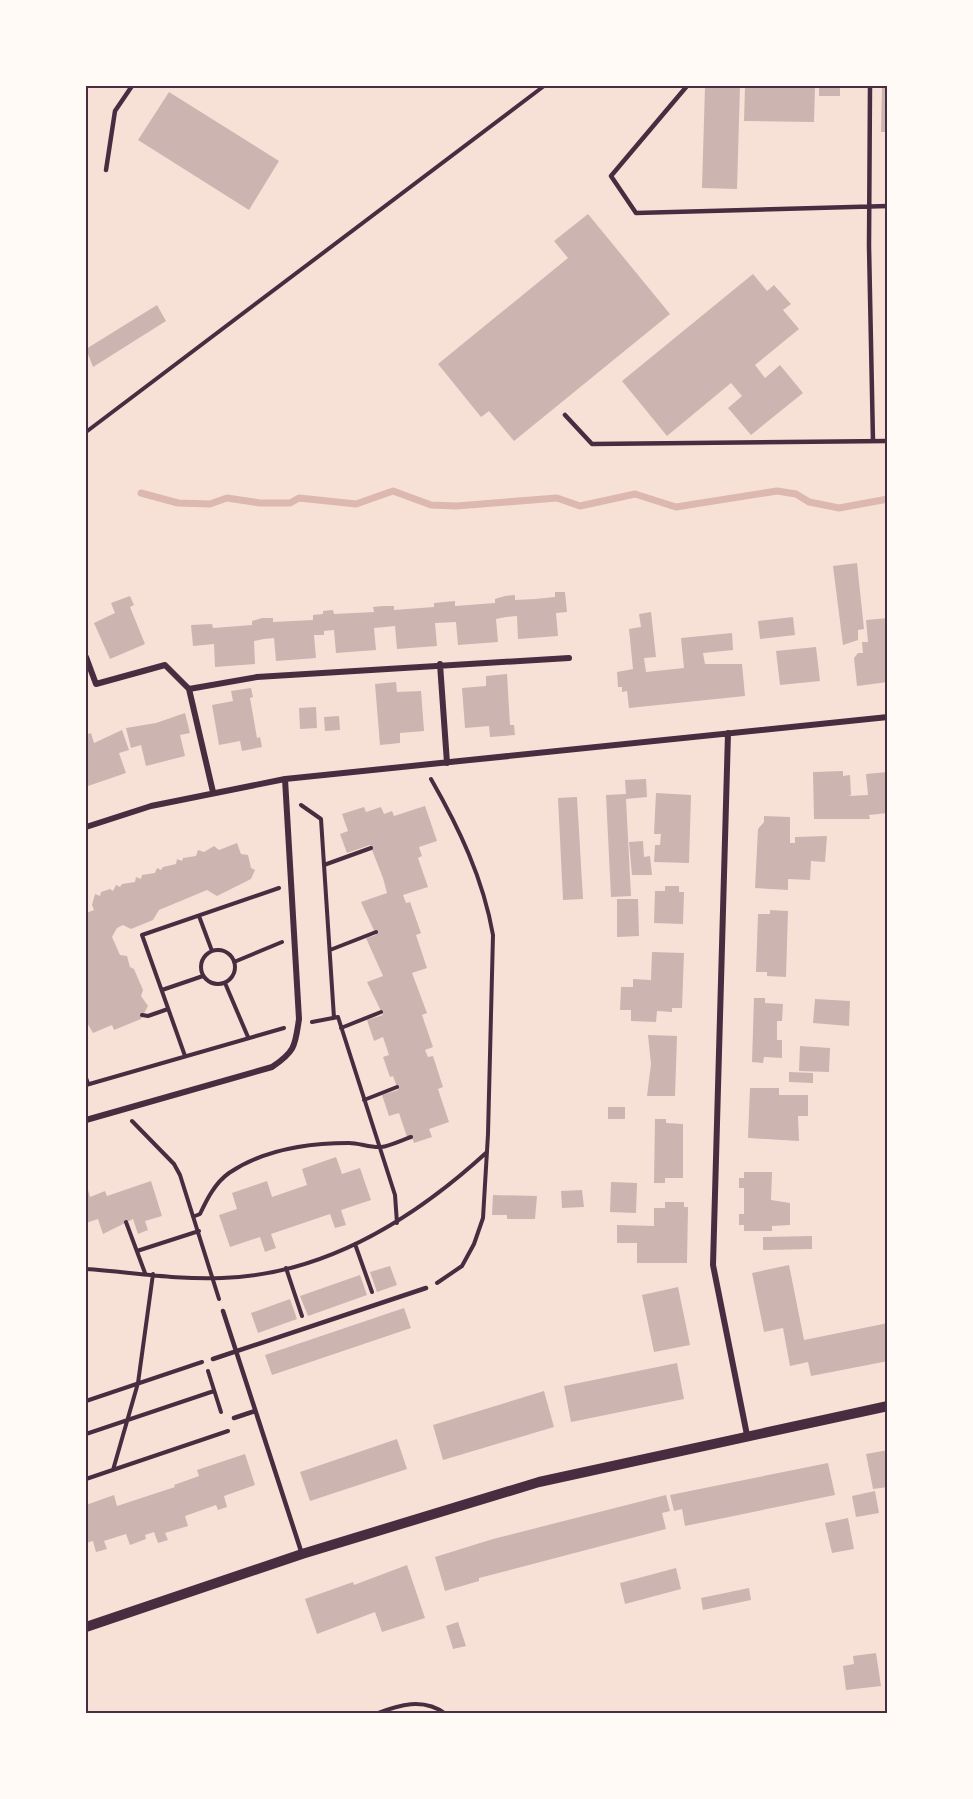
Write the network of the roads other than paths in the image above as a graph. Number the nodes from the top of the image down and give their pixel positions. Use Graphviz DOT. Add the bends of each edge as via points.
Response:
graph roads {
  1 [pos="132,86"];
  2 [pos="687,86"];
  3 [pos="870,86"];
  4 [pos="106,170"];
  5 [pos="869,206"];
  6 [pos="888,206"];
  7 [pos="565,415"];
  8 [pos="873,441"];
  9 [pos="888,441"];
  10 [pos="86,657"];
  11 [pos="569,658"];
  12 [pos="440,664"];
  13 [pos="189,690"];
  14 [pos="888,717"];
  15 [pos="728,733"];
  16 [pos="447,763"];
  17 [pos="285,779"];
  18 [pos="213,792"];
  19 [pos="86,827"];
  20 [pos="86,1120"];
  21 [pos="426,1288"];
  22 [pos="223,1311"];
  23 [pos="235,1352"];
  24 [pos="213,1359"];
  25 [pos="888,1406"];
  26 [pos="255,1411"];
  27 [pos="234,1418"];
  28 [pos="747,1435"];
  29 [pos="302,1554"];
  30 [pos="86,1627"];
  1 -- 4 [label="lane" via="115,111"];
  2 -- 5 [label="lane" via="611,176 636,213"];
  3 -- 5 [label="lane"];
  5 -- 6 [label="lane"];
  5 -- 8 [label="lane"];
  7 -- 8 [label="lane" via="592,444"];
  8 -- 9 [label="lane"];
  10 -- 13 [label="street" via="96,684 165,665"];
  11 -- 12 [label="street"];
  12 -- 13 [label="street" via="257,676"];
  12 -- 16 [label="street"];
  13 -- 18 [label="street"];
  14 -- 15 [label="street"];
  15 -- 16 [label="street"];
  15 -- 28 [label="street" via="713,1265"];
  16 -- 17 [label="street"];
  17 -- 18 [label="street"];
  17 -- 20 [label="street" via="296,1044 287,1057 272,1066"];
  18 -- 19 [label="street"];
  21 -- 23 [label="lane"];
  22 -- 23 [label="lane"];
  23 -- 24 [label="lane"];
  23 -- 26 [label="lane"];
  25 -- 28 [label="street"];
  26 -- 27 [label="lane"];
  26 -- 29 [label="lane"];
  28 -- 29 [label="street" via="539,1482"];
  29 -- 30 [label="street"];
}
